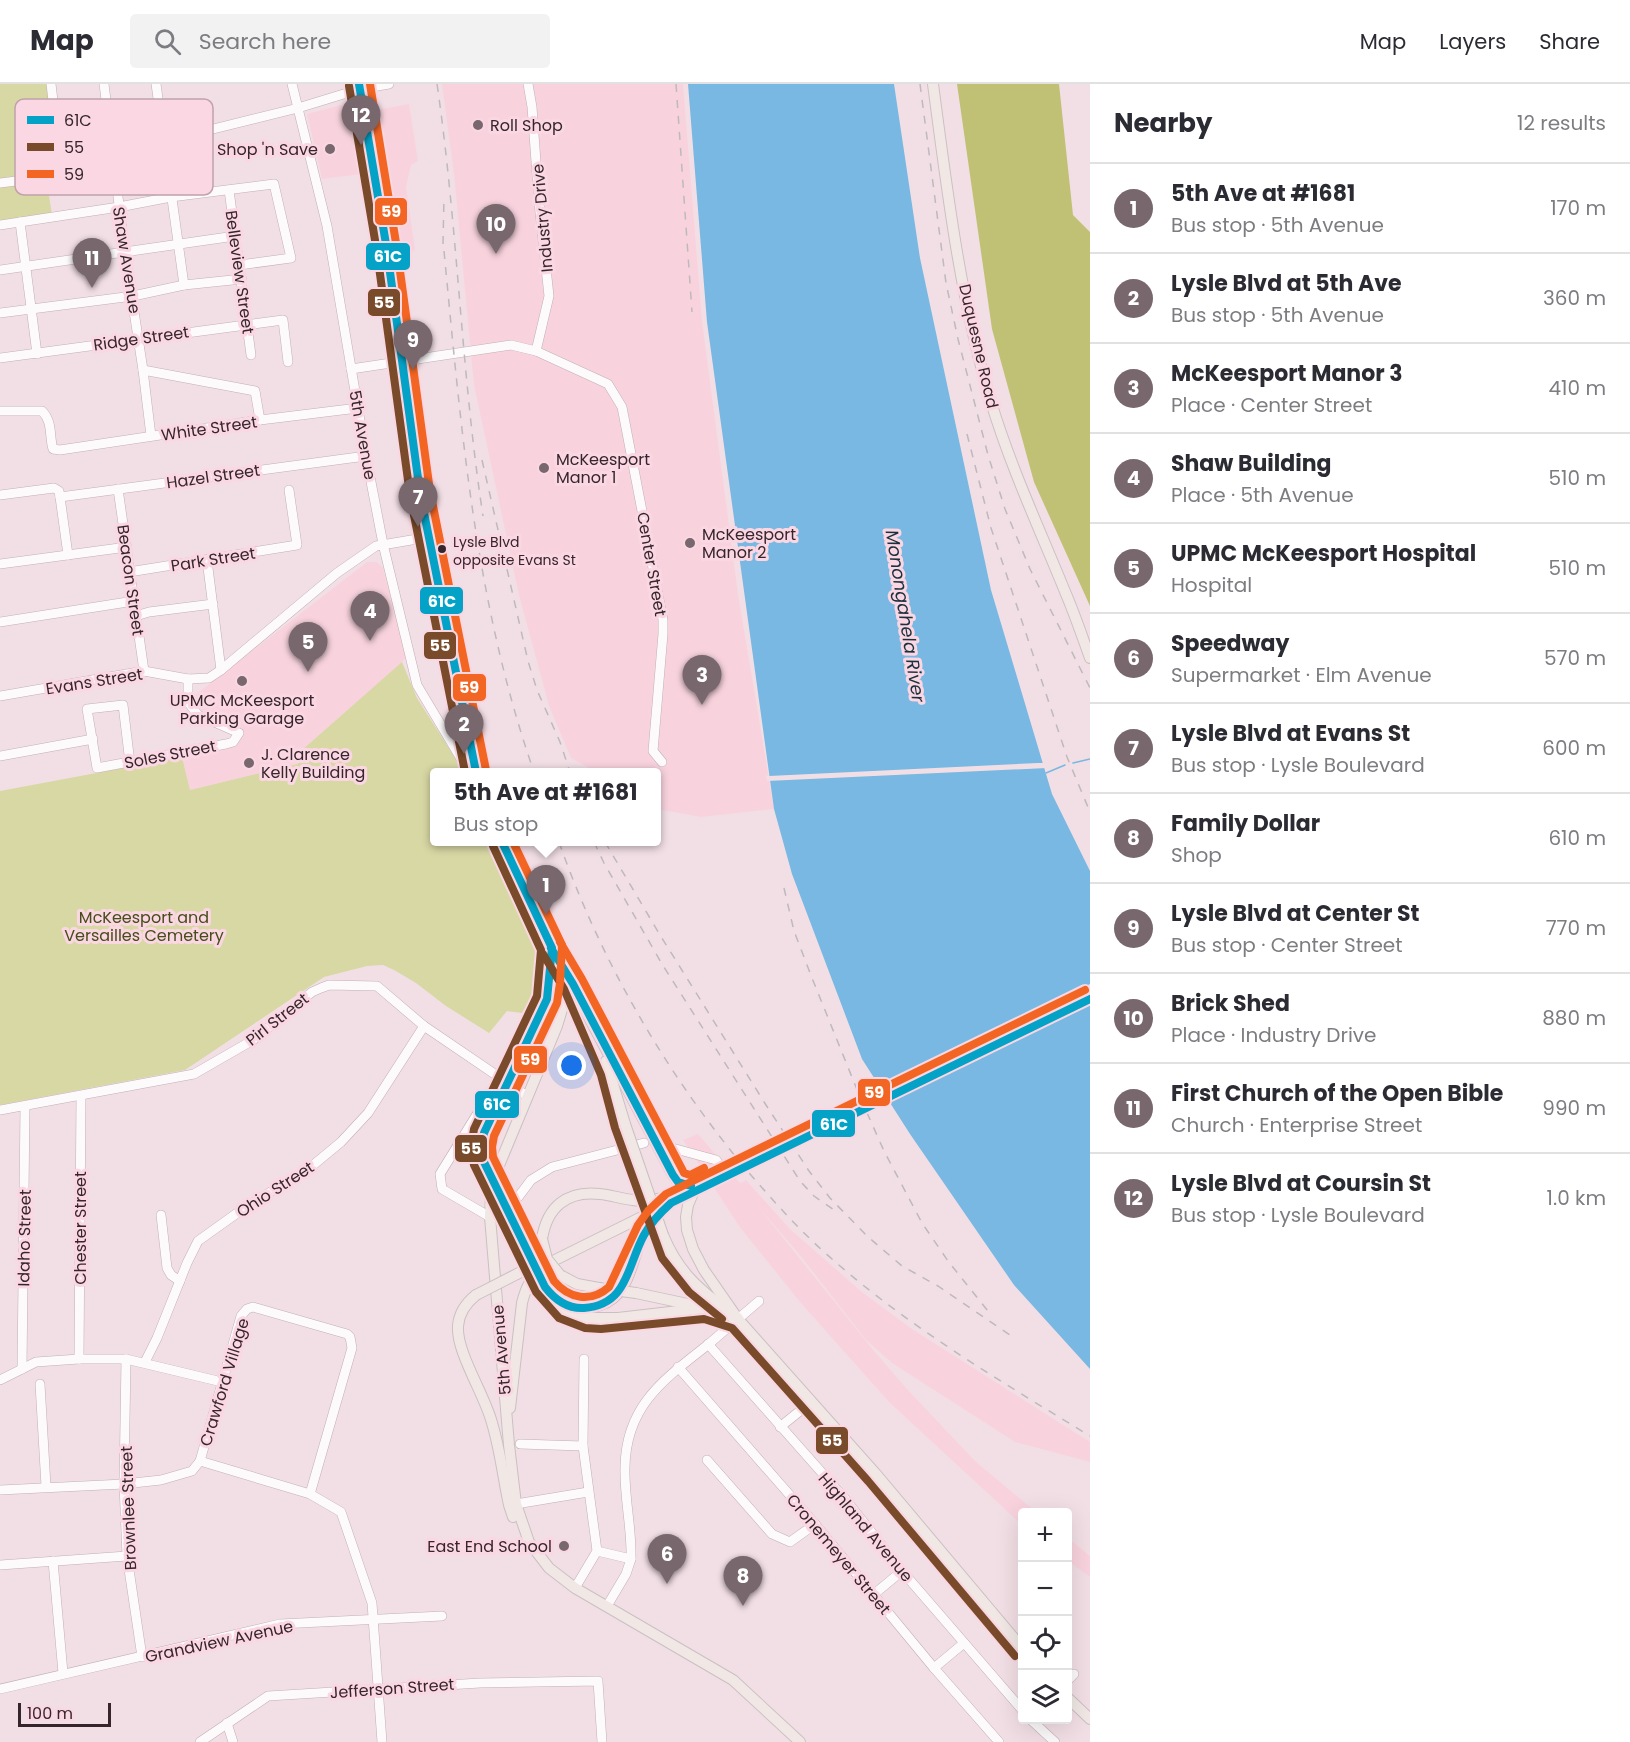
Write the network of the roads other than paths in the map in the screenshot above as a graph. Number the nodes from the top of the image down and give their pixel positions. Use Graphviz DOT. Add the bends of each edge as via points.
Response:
graph roads {
  1 [pos="51,84"];
  2 [pos="104,84"];
  3 [pos="156,84"];
  4 [pos="292,84"];
  5 [pos="389,84"];
  6 [pos="528,84"];
  7 [pos="933,84"];
  8 [pos="359,87"];
  9 [pos="53,99"];
  10 [pos="106,99"];
  11 [pos="158,99"];
  12 [pos="298,108"];
  13 [pos="213,130"];
  14 [pos="15,181"];
  15 [pos="0,183"];
  16 [pos="230,190"];
  17 [pos="213,192"];
  18 [pos="118,195"];
  19 [pos="188,195"];
  20 [pos="171,197"];
  21 [pos="119,207"];
  22 [pos="20,222"];
  23 [pos="0,225"];
  24 [pos="235,237"];
  25 [pos="177,244"];
  26 [pos="126,253"];
  27 [pos="240,265"];
  28 [pos="25,267"];
  29 [pos="0,270"];
  30 [pos="242,279"];
  31 [pos="184,285"];
  32 [pos="133,296"];
  33 [pos="30,308"];
  34 [pos="0,313"];
  35 [pos="248,324"];
  36 [pos="139,338"];
  37 [pos="536,351"];
  38 [pos="37,354"];
  39 [pos="251,355"];
  40 [pos="0,358"];
  41 [pos="288,362"];
  42 [pos="402,362"];
  43 [pos="351,369"];
  44 [pos="143,370"];
  45 [pos="358,408"];
  46 [pos="0,411"];
  47 [pos="260,420"];
  48 [pos="151,436"];
  49 [pos="366,456"];
  50 [pos="118,489"];
  51 [pos="289,490"];
  52 [pos="0,495"];
  53 [pos="60,497"];
  54 [pos="429,537"];
  55 [pos="383,544"];
  56 [pos="127,547"];
  57 [pos="68,555"];
  58 [pos="207,560"];
  59 [pos="0,564"];
  60 [pos="129,572"];
  61 [pos="1068,597"];
  62 [pos="134,600"];
  63 [pos="213,604"];
  64 [pos="136,616"];
  65 [pos="0,622"];
  66 [pos="1090,642"];
  67 [pos="1090,658"];
  68 [pos="221,670"];
  69 [pos="144,671"];
  70 [pos="188,679"];
  71 [pos="0,696"];
  72 [pos="93,740"];
  73 [pos="0,756"];
  74 [pos="662,762"];
  75 [pos="130,763"];
  76 [pos="467,768"];
  77 [pos="475,768"];
  78 [pos="504,846"];
  79 [pos="552,948"];
  80 [pos="573,984"];
  81 [pos="1090,993"];
  82 [pos="1090,999"];
  83 [pos="424,1026"];
  84 [pos="505,1076"];
  85 [pos="81,1096"];
  86 [pos="527,1096"];
  87 [pos="25,1106"];
  88 [pos="0,1110"];
  89 [pos="644,1143"];
  90 [pos="665,1146"];
  91 [pos="726,1173"];
  92 [pos="697,1186"];
  93 [pos="668,1200"];
  94 [pos="490,1205"];
  95 [pos="161,1215"];
  96 [pos="490,1217"];
  97 [pos="180,1281"];
  98 [pos="759,1301"];
  99 [pos="559,1302"];
  100 [pos="705,1308"];
  101 [pos="738,1318"];
  102 [pos="708,1344"];
  103 [pos="79,1359"];
  104 [pos="126,1359"];
  105 [pos="584,1359"];
  106 [pos="145,1362"];
  107 [pos="678,1367"];
  108 [pos="22,1370"];
  109 [pos="0,1380"];
  110 [pos="222,1382"];
  111 [pos="40,1384"];
  112 [pos="811,1402"];
  113 [pos="780,1427"];
  114 [pos="514,1444"];
  115 [pos="583,1446"];
  116 [pos="706,1460"];
  117 [pos="200,1461"];
  118 [pos="124,1484"];
  119 [pos="46,1486"];
  120 [pos="0,1490"];
  121 [pos="588,1492"];
  122 [pos="310,1494"];
  123 [pos="516,1504"];
  124 [pos="815,1524"];
  125 [pos="529,1542"];
  126 [pos="597,1551"];
  127 [pos="127,1556"];
  128 [pos="630,1559"];
  129 [pos="52,1561"];
  130 [pos="0,1565"];
  131 [pos="902,1571"];
  132 [pos="575,1588"];
  133 [pos="873,1595"];
  134 [pos="607,1606"];
  135 [pos="442,1616"];
  136 [pos="372,1619"];
  137 [pos="964,1643"];
  138 [pos="1018,1643"];
  139 [pos="142,1657"];
  140 [pos="934,1668"];
  141 [pos="63,1673"];
  142 [pos="0,1689"];
  143 [pos="379,1689"];
  144 [pos="1072,1702"];
  145 [pos="1018,1705"];
  146 [pos="773,1717"];
  147 [pos="1090,1719"];
  148 [pos="227,1723"];
  149 [pos="1036,1724"];
  150 [pos="200,1742"];
  151 [pos="233,1742"];
  152 [pos="382,1742"];
  153 [pos="602,1742"];
  154 [pos="787,1742"];
  155 [pos="800,1742"];
  156 [pos="999,1742"];
  157 [pos="1055,1742"];
  1 -- 9 [label="street"];
  2 -- 10 [label="street, Shaw Avenue"];
  3 -- 11 [label="street"];
  4 -- 12 [label="street, 5th Avenue"];
  5 -- 8 [label="street"];
  6 -- 37 [label="street, Industry Drive" via="549,296"];
  7 -- 61 [label="main road, Duquesne Road" via="949,200 980,365 1009,456"];
  8 -- 12 [label="street"];
  8 -- 42 [label="main road"];
  12 -- 13 [label="street"];
  12 -- 43 [label="street, 5th Avenue" via="327,226"];
  14 -- 15 [label="street"];
  16 -- 17 [label="street"];
  16 -- 24 [label="street, Belleview Street"];
  16 -- 27 [label="street" via="274,184 291,258"];
  18 -- 21 [label="street, Shaw Avenue"];
  19 -- 20 [label="street"];
  20 -- 21 [label="street"];
  20 -- 25 [label="street"];
  21 -- 22 [label="street"];
  21 -- 26 [label="street, Shaw Avenue"];
  22 -- 23 [label="street"];
  22 -- 28 [label="street"];
  24 -- 25 [label="street"];
  24 -- 27 [label="street, Belleview Street"];
  25 -- 26 [label="street"];
  25 -- 31 [label="street"];
  26 -- 28 [label="street"];
  26 -- 32 [label="street, Shaw Avenue"];
  27 -- 30 [label="street, Belleview Street"];
  28 -- 29 [label="street"];
  28 -- 33 [label="street"];
  30 -- 31 [label="street"];
  30 -- 35 [label="street, Belleview Street"];
  31 -- 32 [label="street"];
  32 -- 33 [label="street"];
  32 -- 36 [label="street, Shaw Avenue"];
  33 -- 34 [label="street"];
  33 -- 38 [label="street"];
  35 -- 36 [label="street, Ridge Street"];
  35 -- 39 [label="street, Belleview Street"];
  35 -- 41 [label="street, Ridge Street" via="283,320"];
  36 -- 38 [label="street, Ridge Street"];
  36 -- 44 [label="street, Shaw Avenue"];
  37 -- 42 [label="street, Center Street" via="511,345"];
  37 -- 74 [label="street, Center Street" via="608,384 622,407 663,620 653,751"];
  38 -- 40 [label="street, Ridge Street"];
  42 -- 43 [label="street, Center Street"];
  42 -- 54 [label="main road"];
  43 -- 45 [label="street, 5th Avenue"];
  44 -- 47 [label="street" via="252,390 256,393"];
  44 -- 48 [label="street, Shaw Avenue"];
  45 -- 47 [label="street, White Street"];
  45 -- 49 [label="street, 5th Avenue"];
  46 -- 48 [label="street, White Street" via="42,411 50,422 53,450"];
  47 -- 48 [label="street, White Street"];
  49 -- 50 [label="street, Hazel Street"];
  49 -- 55 [label="street, 5th Avenue"];
  50 -- 53 [label="street, Hazel Street"];
  50 -- 56 [label="street, Beacon Street"];
  51 -- 58 [label="street, Park Street" via="297,545"];
  52 -- 53 [label="street, Hazel Street" via="54,488"];
  53 -- 57 [label="street"];
  54 -- 55 [label="street, Evans Street"];
  54 -- 77 [label="main road"];
  55 -- 68 [label="street, Evans Street" via="337,573"];
  55 -- 76 [label="street, 5th Avenue" via="417,685"];
  56 -- 57 [label="street"];
  56 -- 60 [label="street, Beacon Street"];
  57 -- 59 [label="street"];
  58 -- 60 [label="street, Park Street"];
  58 -- 63 [label="street"];
  60 -- 62 [label="street, Beacon Street"];
  61 -- 66 [label="main road"];
  61 -- 67 [label="main road"];
  62 -- 64 [label="street, Beacon Street"];
  62 -- 65 [label="street"];
  63 -- 64 [label="street"];
  63 -- 68 [label="street"];
  64 -- 69 [label="street, Beacon Street"];
  68 -- 70 [label="street, Evans Street" via="209,678"];
  69 -- 70 [label="street, Evans Street"];
  69 -- 71 [label="street, Evans Street"];
  70 -- 75 [label="street, Soles Street" via="188,702 198,715 239,733 233,742"];
  72 -- 73 [label="street"];
  72 -- 75 [label="street, Soles Street" via="97,768"];
  72 -- 75 [label="street" via="87,709 123,705"];
  78 -- 79 [label="main road, 5th Avenue"];
  79 -- 80 [label="main road"];
  79 -- 84 [label="main road" via="547,999"];
  79 -- 86 [label="main road, 5th Avenue" via="563,987 563,1006"];
  80 -- 92 [label="main road" via="673,1175 678,1182"];
  80 -- 101 [label="main road, bridge" via="611,1072 663,1235 695,1286"];
  81 -- 92 [label="main road, bridge"];
  82 -- 92 [label="main road"];
  83 -- 84 [label="street, Pirl Street"];
  83 -- 85 [label="street, Pirl Street" via="377,986 329,986 312,992 253,1040 194,1074"];
  83 -- 97 [label="street, Ohio Street" via="368,1113 341,1143 306,1171 198,1241"];
  84 -- 86 [label="street, Pirl Street"];
  84 -- 96 [label="street" via="440,1174 442,1189"];
  84 -- 99 [label="main road, bridge" via="484,1133 483,1160 545,1287"];
  85 -- 87 [label="street, Pirl Street"];
  85 -- 103 [label="street, Chester Street"];
  86 -- 94 [label="main road, 5th Avenue" via="495,1175"];
  87 -- 88 [label="street, Pirl Street"];
  87 -- 108 [label="street, Idaho Street"];
  89 -- 94 [label="street" via="552,1167 531,1180 513,1204"];
  90 -- 91 [label="street" via="716,1160"];
  92 -- 93 [label="main road"];
  92 -- 101 [label="main road" via="686,1217 693,1249"];
  93 -- 99 [label="main road" via="646,1230 616,1297 590,1309"];
  93 -- 100 [label="main road, bridge" via="634,1201 577,1194 562,1201 544,1226 542,1239 547,1259 560,1275 577,1284"];
  93 -- 114 [label="main road" via="545,1266 531,1279 521,1312 509,1419"];
  93 -- 125 [label="main road, bridge" via="476,1295 461,1314 459,1339 492,1423 509,1505"];
  94 -- 96 [label="main road, 5th Avenue"];
  95 -- 97 [label="street" via="167,1268"];
  96 -- 114 [label="main road, 5th Avenue"];
  97 -- 106 [label="street, Ohio Street"];
  98 -- 101 [label="street"];
  99 -- 100 [label="main road" via="574,1314 602,1319"];
  100 -- 101 [label="main road"];
  101 -- 102 [label="street"];
  101 -- 112 [label="main road"];
  102 -- 107 [label="street"];
  102 -- 113 [label="street, Highland Avenue"];
  103 -- 104 [label="street"];
  103 -- 108 [label="street" via="36,1362"];
  104 -- 106 [label="street"];
  104 -- 118 [label="street, Brownlee Street"];
  105 -- 115 [label="street"];
  106 -- 110 [label="street"];
  107 -- 124 [label="street, Cronemeyer Street"];
  107 -- 128 [label="street" via="654,1390 636,1418 627,1444"];
  108 -- 109 [label="street"];
  110 -- 117 [label="street, Crawford Village"];
  110 -- 122 [label="street, Crawford Village" via="240,1318 247,1309 259,1307 350,1337 352,1348"];
  111 -- 119 [label="street"];
  112 -- 113 [label="street"];
  112 -- 138 [label="main road"];
  113 -- 131 [label="street, Highland Avenue" via="846,1500"];
  114 -- 115 [label="street"];
  114 -- 123 [label="main road, 5th Avenue"];
  115 -- 121 [label="street"];
  116 -- 124 [label="street" via="772,1534 790,1542"];
  117 -- 118 [label="street" via="192,1471 161,1480"];
  117 -- 122 [label="street, Crawford Village"];
  118 -- 119 [label="street"];
  118 -- 127 [label="street, Brownlee Street"];
  119 -- 120 [label="street"];
  121 -- 123 [label="street"];
  121 -- 126 [label="street"];
  122 -- 136 [label="street, Crawford Village" via="341,1512 372,1603"];
  123 -- 125 [label="main road, 5th Avenue"];
  124 -- 133 [label="street, Cronemeyer Street"];
  125 -- 132 [label="main road, 5th Avenue" via="549,1568"];
  126 -- 128 [label="street"];
  126 -- 132 [label="street"];
  127 -- 129 [label="street"];
  127 -- 139 [label="street, Brownlee Street"];
  128 -- 134 [label="street" via="626,1574"];
  129 -- 130 [label="street"];
  129 -- 141 [label="street"];
  131 -- 133 [label="street"];
  131 -- 137 [label="street, Highland Avenue"];
  132 -- 134 [label="main road, 5th Avenue"];
  133 -- 140 [label="street, Cronemeyer Street"];
  134 -- 146 [label="main road, 5th Avenue" via="733,1680"];
  135 -- 136 [label="street, Grandview Avenue"];
  136 -- 139 [label="street, Grandview Avenue" via="280,1624"];
  136 -- 143 [label="street, Crawford Village"];
  137 -- 140 [label="street"];
  137 -- 145 [label="street, Highland Avenue"];
  139 -- 141 [label="street, Grandview Avenue"];
  140 -- 156 [label="street, Cronemeyer Street"];
  141 -- 142 [label="street, Grandview Avenue"];
  143 -- 148 [label="street, Jefferson Street" via="267,1696"];
  143 -- 152 [label="street, Crawford Village"];
  143 -- 153 [label="street, Jefferson Street" via="598,1681"];
  144 -- 147 [label="main road"];
  146 -- 154 [label="main road"];
  146 -- 155 [label="main road, 5th Avenue"];
  148 -- 150 [label="street, Jefferson Street"];
  148 -- 151 [label="street"];
  149 -- 157 [label="street"];
}
